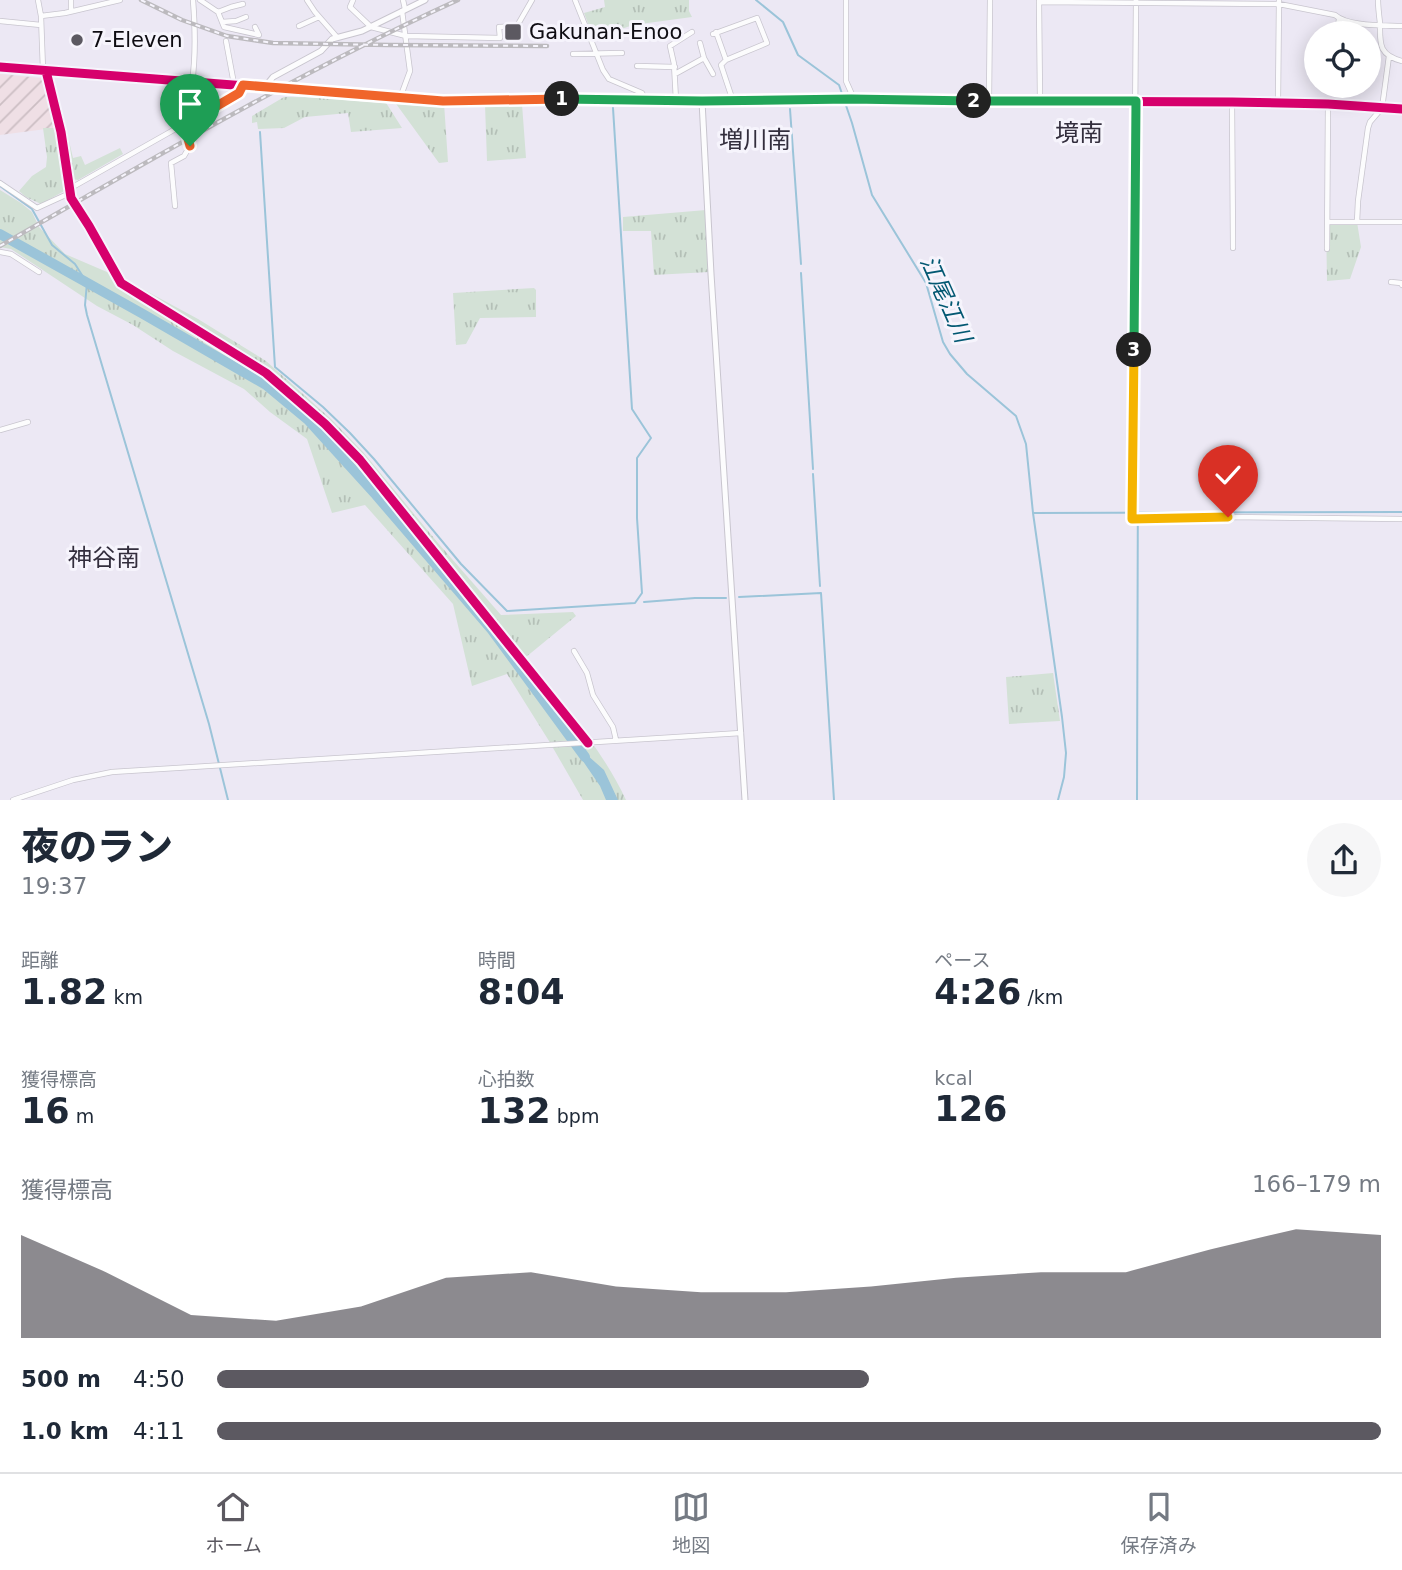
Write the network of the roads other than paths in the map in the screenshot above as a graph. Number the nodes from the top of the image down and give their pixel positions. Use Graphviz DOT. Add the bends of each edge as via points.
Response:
graph roads {
  1 [pos="38,0"];
  2 [pos="71,0"];
  3 [pos="87,0"];
  4 [pos="193,0"];
  5 [pos="200,0"];
  6 [pos="307,0"];
  7 [pos="353,0"];
  8 [pos="403,0"];
  9 [pos="425,0"];
  10 [pos="532,0"];
  11 [pos="575,0"];
  12 [pos="846,0"];
  13 [pos="990,0"];
  14 [pos="1378,0"];
  15 [pos="120,1"];
  16 [pos="1039,1"];
  17 [pos="1136,1"];
  18 [pos="1279,2"];
  19 [pos="243,4"];
  20 [pos="87,7"];
  21 [pos="404,10"];
  22 [pos="71,11"];
  23 [pos="218,12"];
  24 [pos="41,16"];
  25 [pos="246,17"];
  26 [pos="319,17"];
  27 [pos="1339,19"];
  28 [pos="0,21"];
  29 [pos="1349,21"];
  30 [pos="1380,21"];
  31 [pos="222,22"];
  32 [pos="1381,24"];
  33 [pos="41,25"];
  34 [pos="299,26"];
  35 [pos="1402,26"];
  36 [pos="255,27"];
  37 [pos="370,27"];
  38 [pos="692,32"];
  39 [pos="337,36"];
  40 [pos="405,36"];
  41 [pos="226,41"];
  42 [pos="700,43"];
  43 [pos="1381,45"];
  44 [pos="595,53"];
  45 [pos="622,53"];
  46 [pos="573,54"];
  47 [pos="1389,56"];
  48 [pos="704,58"];
  49 [pos="726,60"];
  50 [pos="1402,61"];
  51 [pos="637,66"];
  52 [pos="675,66"];
  53 [pos="0,68"];
  54 [pos="45,71"];
  55 [pos="675,74"];
  56 [pos="713,74"];
  57 [pos="192,82"];
  58 [pos="234,85"];
  59 [pos="243,85"];
  60 [pos="265,87"];
  61 [pos="400,98"];
  62 [pos="645,100"];
  63 [pos="676,100"];
  64 [pos="853,100"];
  65 [pos="702,101"];
  66 [pos="733,101"];
  67 [pos="1136,101"];
  68 [pos="989,102"];
  69 [pos="1040,102"];
  70 [pos="1233,102"];
  71 [pos="1278,102"];
  72 [pos="1328,104"];
  73 [pos="1382,108"];
  74 [pos="1402,109"];
  75 [pos="188,123"];
  76 [pos="0,183"];
  77 [pos="70,191"];
  78 [pos="175,206"];
  79 [pos="1328,222"];
  80 [pos="1357,222"];
  81 [pos="1402,222"];
  82 [pos="1233,248"];
  83 [pos="1328,250"];
  84 [pos="0,251"];
  85 [pos="39,271"];
  86 [pos="1391,282"];
  87 [pos="1402,285"];
  88 [pos="28,422"];
  89 [pos="0,430"];
  90 [pos="1402,519"];
  91 [pos="573,651"];
  92 [pos="741,733"];
  93 [pos="616,740"];
  94 [pos="588,743"];
  95 [pos="13,800"];
  96 [pos="745,800"];
  1 -- 24 [label="street"];
  2 -- 22 [label="street"];
  3 -- 20 [label="street"];
  4 -- 57 [label="street"];
  5 -- 23 [label="street"];
  6 -- 26 [label="street"];
  7 -- 37 [label="street" via="351,7"];
  8 -- 21 [label="street"];
  9 -- 21 [label="street"];
  10 -- 40 [label="street" via="517,26 499,27 500,38"];
  11 -- 44 [label="street"];
  12 -- 64 [label="street" via="846,81"];
  13 -- 68 [label="street"];
  14 -- 30 [label="street"];
  15 -- 20 [label="street"];
  16 -- 17 [label="street"];
  16 -- 69 [label="street"];
  17 -- 18 [label="street"];
  17 -- 67 [label="street"];
  18 -- 27 [label="street"];
  18 -- 71 [label="street"];
  19 -- 23 [label="street"];
  20 -- 22 [label="street"];
  21 -- 37 [label="street"];
  21 -- 40 [label="street"];
  22 -- 24 [label="street"];
  23 -- 31 [label="street"];
  24 -- 33 [label="street"];
  25 -- 31 [label="street"];
  26 -- 34 [label="street"];
  26 -- 39 [label="street"];
  27 -- 29 [label="street"];
  28 -- 33 [label="street"];
  31 -- 36 [label="street" via="225,27 259,35"];
  32 -- 35 [label="street"];
  33 -- 54 [label="street"];
  37 -- 39 [label="street"];
  37 -- 40 [label="street"];
  38 -- 52 [label="street" via="670,46"];
  39 -- 60 [label="street" via="321,51 273,77"];
  40 -- 61 [label="street" via="410,71"];
  41 -- 58 [label="street"];
  42 -- 48 [label="street"];
  43 -- 47 [label="street"];
  44 -- 45 [label="street"];
  44 -- 46 [label="street"];
  44 -- 62 [label="street" via="609,79 642,93"];
  47 -- 50 [label="street"];
  47 -- 73 [label="street"];
  48 -- 55 [label="street"];
  48 -- 56 [label="street"];
  49 -- 49 [label="street" via="715,33 757,18 767,43"];
  49 -- 66 [label="street" via="721,65"];
  51 -- 52 [label="street"];
  52 -- 55 [label="street"];
  53 -- 54 [label="street"];
  54 -- 57 [label="street"];
  54 -- 77 [label="street"];
  55 -- 63 [label="street"];
  57 -- 58 [label="street"];
  57 -- 75 [label="street"];
  58 -- 59 [label="street"];
  59 -- 60 [label="street"];
  59 -- 75 [label="street" via="239,93"];
  60 -- 61 [label="street"];
  61 -- 62 [label="street"];
  62 -- 63 [label="street"];
  63 -- 65 [label="street"];
  64 -- 66 [label="street"];
  64 -- 68 [label="street"];
  65 -- 66 [label="street"];
  65 -- 92 [label="street"];
  67 -- 69 [label="street"];
  67 -- 70 [label="street"];
  67 -- 90 [label="street" via="1132,519"];
  68 -- 69 [label="street"];
  70 -- 71 [label="street"];
  70 -- 82 [label="street"];
  71 -- 72 [label="street"];
  72 -- 73 [label="street"];
  72 -- 79 [label="street"];
  73 -- 74 [label="street"];
  73 -- 80 [label="street" via="1368,128"];
  75 -- 77 [label="street"];
  75 -- 78 [label="street" via="190,146 171,163"];
  76 -- 77 [label="street" via="37,208"];
  77 -- 94 [label="street" via="121,283 266,373 360,460"];
  79 -- 80 [label="street"];
  79 -- 83 [label="street"];
  80 -- 81 [label="street"];
  84 -- 85 [label="street"];
  86 -- 87 [label="street"];
  88 -- 89 [label="street"];
  91 -- 93 [label="street"];
  92 -- 93 [label="street"];
  92 -- 96 [label="street"];
  93 -- 94 [label="street"];
  94 -- 95 [label="street" via="112,772"];
}
